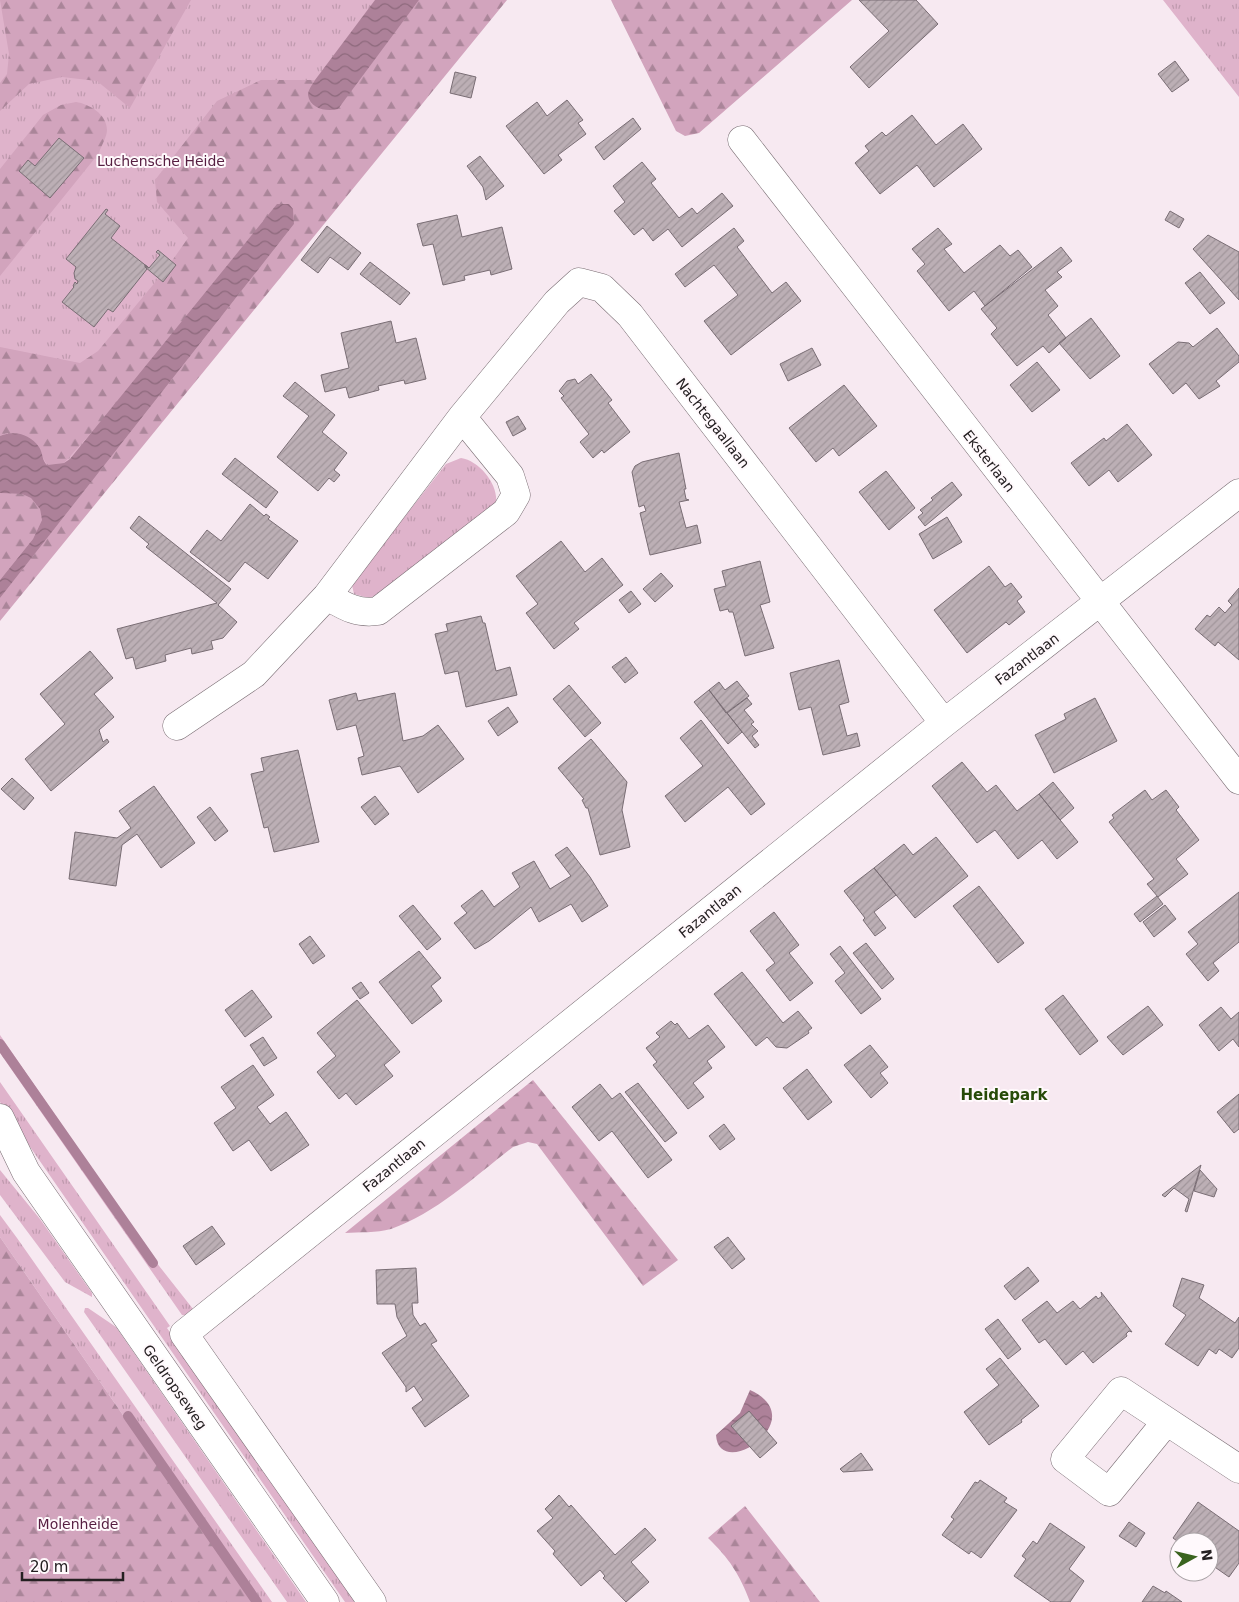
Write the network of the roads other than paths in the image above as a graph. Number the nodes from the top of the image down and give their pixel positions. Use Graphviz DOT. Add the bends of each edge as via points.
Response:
graph roads {
  1 [pos="742,140"];
  2 [pos="462,417"];
  3 [pos="1239,493"];
  4 [pos="328,596"];
  5 [pos="1099,603"];
  6 [pos="944,723"];
  7 [pos="177,726"];
  8 [pos="1239,780"];
  9 [pos="0,1118"];
  10 [pos="0,1151"];
  11 [pos="26,1172"];
  12 [pos="1166,1422"];
  13 [pos="1239,1469"];
  14 [pos="325,1602"];
  15 [pos="372,1602"];
  1 -- 5 [label="street, Eksterlaan"];
  2 -- 4 [label="street, Nachtegaallaan"];
  2 -- 4 [label="street" via="510,476 516,495 506,512 378,610 363,613 350,610"];
  2 -- 6 [label="street, Nachtegaallaan" via="557,302 579,282 602,288 630,315"];
  3 -- 5 [label="street, Fazantlaan"];
  4 -- 7 [label="street, Nachtegaallaan" via="254,674"];
  5 -- 6 [label="street, Fazantlaan"];
  5 -- 8 [label="street, Eksterlaan"];
  6 -- 15 [label="street, Fazantlaan" via="184,1334"];
  9 -- 11 [label="street, Geldropseweg"];
  10 -- 11 [label="street, Geldropseweg"];
  11 -- 14 [label="street, Geldropseweg"];
  12 -- 13 [label="street"];
}
